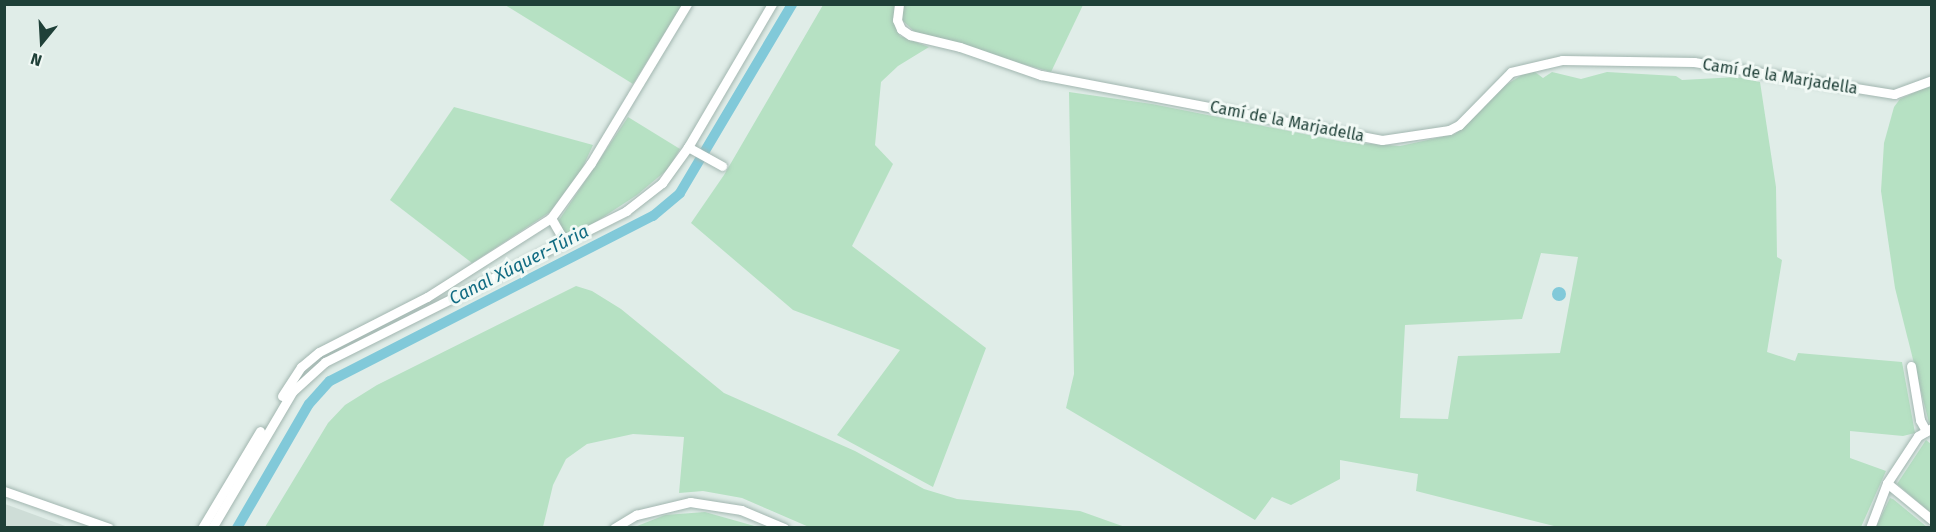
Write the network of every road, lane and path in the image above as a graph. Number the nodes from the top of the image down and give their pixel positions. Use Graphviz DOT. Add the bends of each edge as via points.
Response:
graph roads {
  1 [pos="687,4"];
  2 [pos="772,4"];
  3 [pos="899,4"];
  4 [pos="1932,80"];
  5 [pos="688,147"];
  6 [pos="721,166"];
  7 [pos="551,218"];
  8 [pos="565,242"];
  9 [pos="416,302"];
  10 [pos="421,312"];
  11 [pos="1911,366"];
  12 [pos="1929,429"];
  13 [pos="1887,483"];
  14 [pos="4,491"];
  15 [pos="1932,520"];
  16 [pos="778,526"];
  17 [pos="109,528"];
  18 [pos="202,528"];
  19 [pos="212,528"];
  20 [pos="614,528"];
  21 [pos="1870,528"];
  1 -- 7 [label="street" via="597,154"];
  2 -- 5 [label="street"];
  3 -- 4 [label="street, Camí de la Marjadella" via="897,20 910,35 1041,75 1382,140 1449,130 1511,72 1562,60 1694,63 1893,94"];
  5 -- 6 [label="street"];
  5 -- 8 [label="street" via="675,168 646,197"];
  7 -- 8 [label="street"];
  7 -- 9 [label="street"];
  8 -- 10 [label="street"];
  9 -- 10 [label="street"];
  9 -- 18 [label="street" via="326,348 301,367"];
  10 -- 19 [label="street" via="339,353 310,373 292,392"];
  11 -- 12 [label="street" via="1920,420"];
  12 -- 13 [label="street"];
  13 -- 15 [label="street"];
  13 -- 21 [label="street"];
  14 -- 17 [label="street"];
  16 -- 20 [label="street" via="741,510 690,502 636,515"];
}
